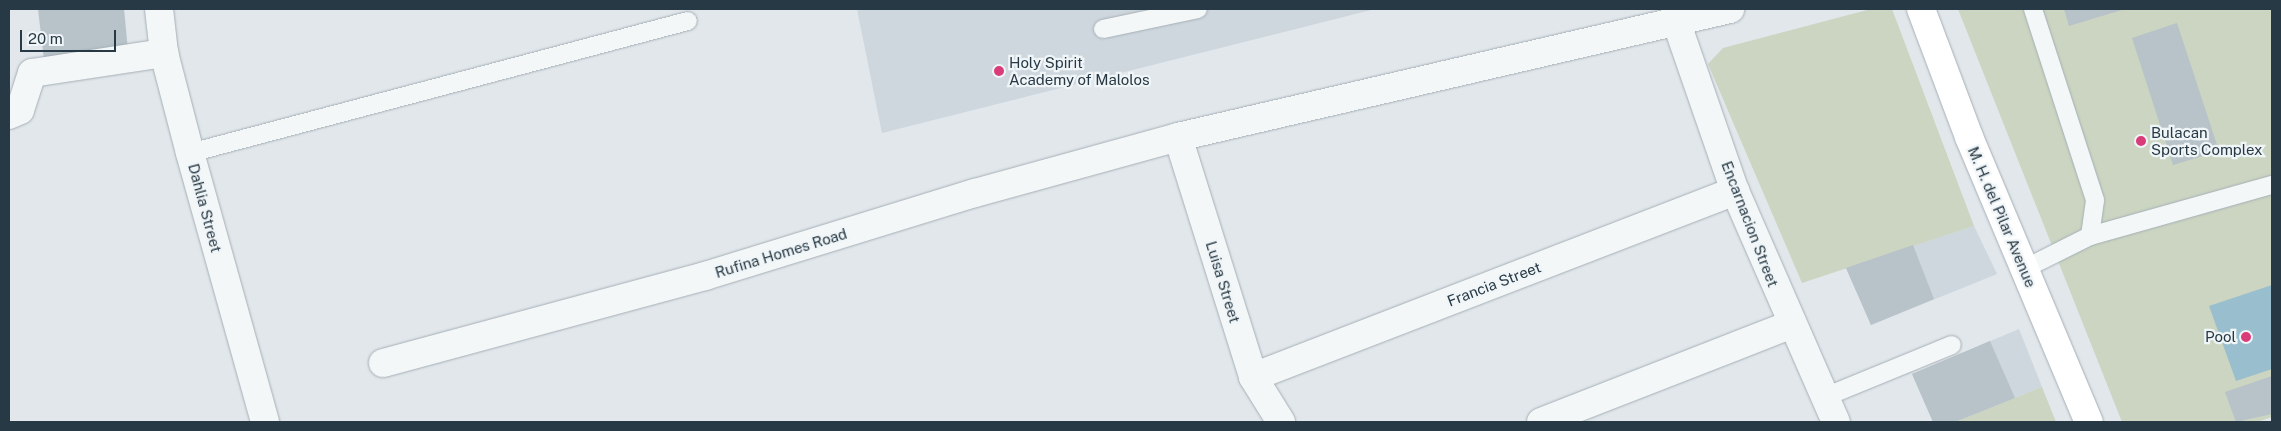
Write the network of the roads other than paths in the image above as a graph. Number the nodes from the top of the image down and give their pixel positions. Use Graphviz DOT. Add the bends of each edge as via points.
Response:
graph roads {
  1 [pos="158,9"];
  2 [pos="1198,9"];
  3 [pos="1730,9"];
  4 [pos="1921,9"];
  5 [pos="2033,9"];
  6 [pos="688,22"];
  7 [pos="1676,22"];
  8 [pos="1103,29"];
  9 [pos="164,53"];
  10 [pos="9,116"];
  11 [pos="1178,137"];
  12 [pos="190,153"];
  13 [pos="2272,185"];
  14 [pos="1735,191"];
  15 [pos="2090,236"];
  16 [pos="2024,270"];
  17 [pos="1790,325"];
  18 [pos="1952,345"];
  19 [pos="383,363"];
  20 [pos="1253,377"];
  21 [pos="1825,398"];
  22 [pos="262,414"];
  23 [pos="1281,422"];
  24 [pos="1541,422"];
  25 [pos="1836,422"];
  26 [pos="2089,422"];
  1 -- 9 [label="street, Dahlia Street"];
  2 -- 8 [label="lane"];
  3 -- 7 [label="street, Rufina Homes Road"];
  4 -- 16 [label="street, M. H. del Pilar Avenue"];
  5 -- 15 [label="lane" via="2095,200"];
  6 -- 12 [label="lane"];
  7 -- 11 [label="street, Rufina Homes Road"];
  7 -- 14 [label="street, Encarnacion Street"];
  9 -- 10 [label="street" via="32,73 20,110"];
  9 -- 12 [label="street, Dahlia Street"];
  11 -- 19 [label="street, Rufina Homes Road" via="974,193 705,276"];
  11 -- 20 [label="street, Luisa Street"];
  12 -- 22 [label="street, Dahlia Street"];
  13 -- 15 [label="lane"];
  14 -- 17 [label="street, Encarnacion Street"];
  14 -- 20 [label="street, Francia Street"];
  15 -- 16 [label="lane"];
  16 -- 26 [label="street, M. H. del Pilar Avenue"];
  17 -- 21 [label="street, Encarnacion Street"];
  17 -- 24 [label="street"];
  18 -- 21 [label="lane"];
  20 -- 23 [label="street, Luisa Street"];
  21 -- 25 [label="street, Encarnacion Street"];
}
